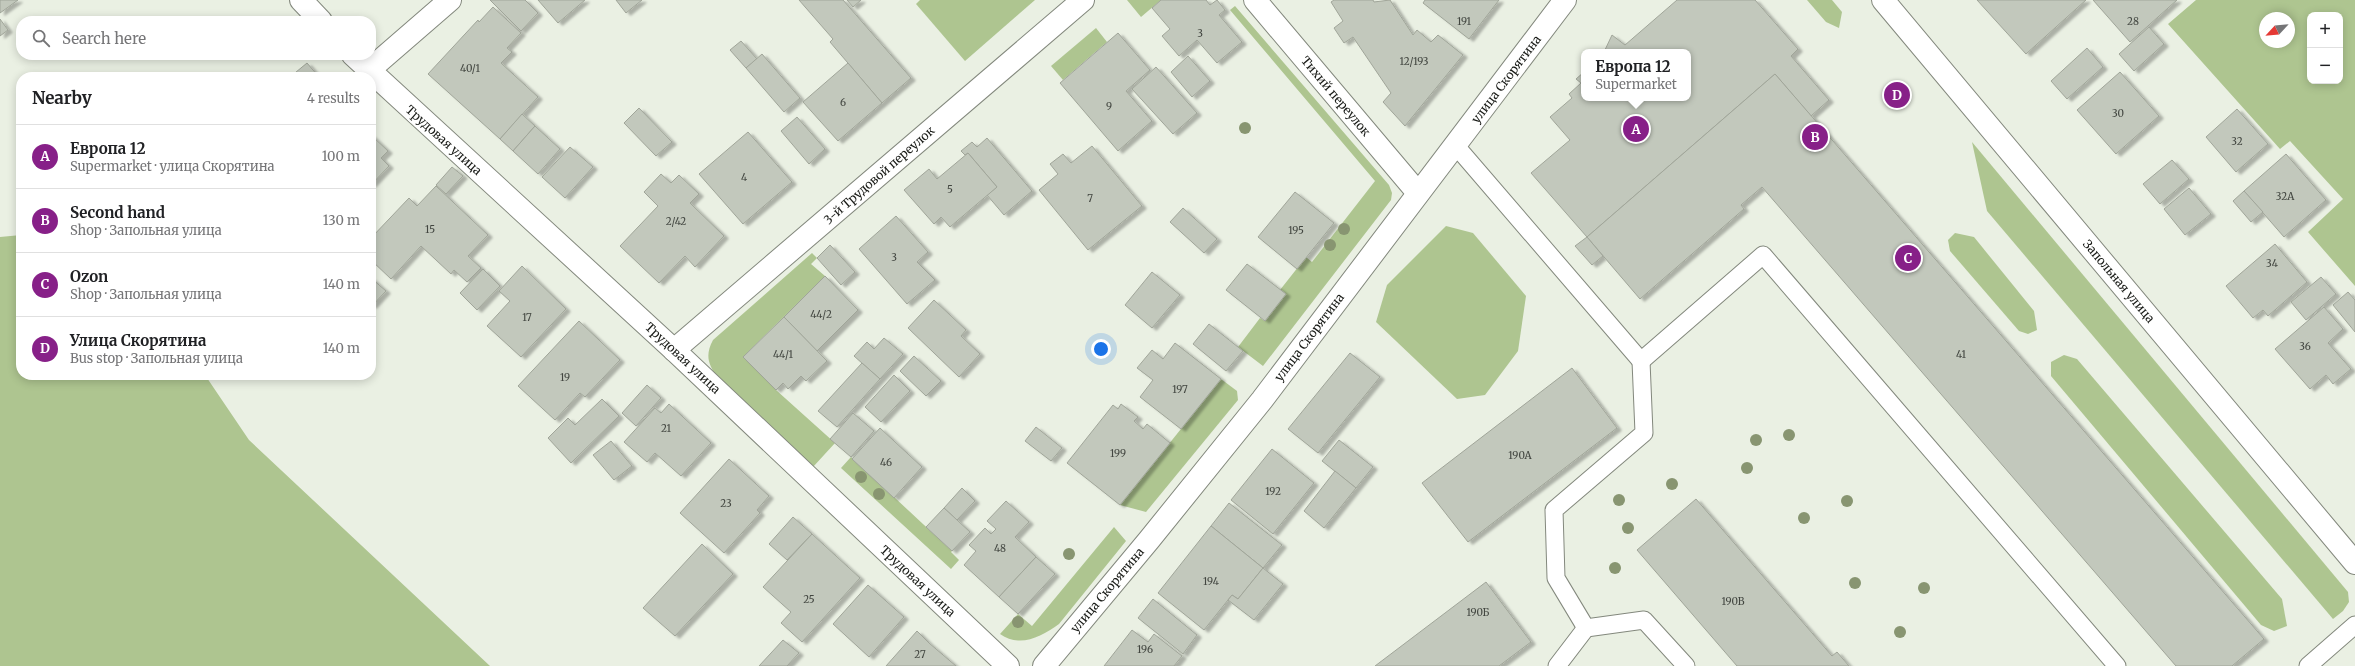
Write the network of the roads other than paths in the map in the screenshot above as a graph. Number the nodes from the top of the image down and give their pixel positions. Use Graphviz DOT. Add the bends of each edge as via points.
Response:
graph roads {
  1 [pos="302,0"];
  2 [pos="450,0"];
  3 [pos="1083,0"];
  4 [pos="1255,0"];
  5 [pos="1565,0"];
  6 [pos="1883,0"];
  7 [pos="316,16"];
  8 [pos="376,52"];
  9 [pos="361,63"];
  10 [pos="371,72"];
  11 [pos="376,77"];
  12 [pos="1456,146"];
  13 [pos="1418,193"];
  14 [pos="674,350"];
  15 [pos="1641,361"];
  16 [pos="2355,563"];
  17 [pos="2355,625"];
  18 [pos="1586,628"];
  19 [pos="1008,666"];
  20 [pos="1044,666"];
  21 [pos="1557,666"];
  22 [pos="1686,666"];
  23 [pos="2117,666"];
  24 [pos="2308,666"];
  1 -- 7 [label="street"];
  2 -- 8 [label="street"];
  3 -- 14 [label="street, 3-й Трудовой переулок"];
  4 -- 13 [label="street, Тихий переулок"];
  5 -- 12 [label="street, улица Скорятина"];
  6 -- 16 [label="street, Запольная улица"];
  9 -- 10 [label="street, Трудовая улица"];
  11 -- 14 [label="street, Трудовая улица"];
  12 -- 13 [label="street, улица Скорятина"];
  12 -- 15 [label="lane"];
  13 -- 20 [label="street, улица Скорятина" via="1262,400"];
  14 -- 19 [label="street, Трудовая улица"];
  15 -- 18 [label="lane" via="1644,433 1554,510 1556,578"];
  15 -- 23 [label="lane" via="1763,255"];
  17 -- 24 [label="lane"];
  18 -- 21 [label="lane"];
  18 -- 22 [label="lane" via="1644,620"];
}
